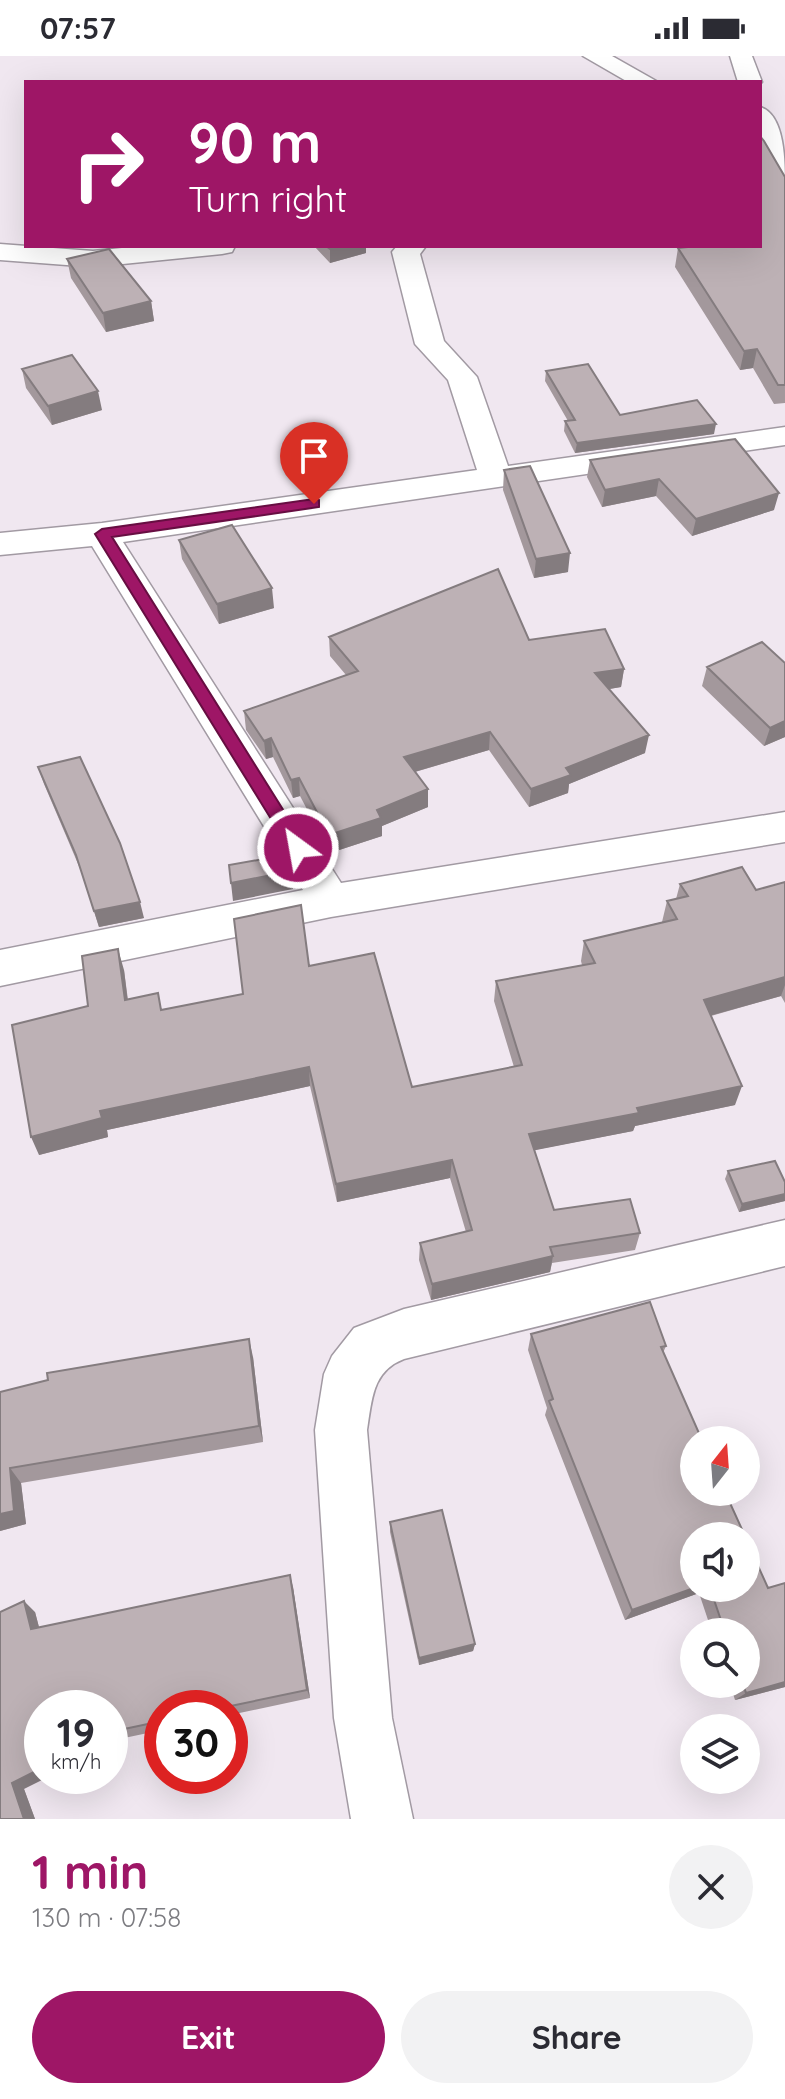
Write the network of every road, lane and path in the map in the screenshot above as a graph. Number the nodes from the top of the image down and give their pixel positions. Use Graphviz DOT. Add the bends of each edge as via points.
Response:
graph roads {
  1 [pos="594,56"];
  2 [pos="741,56"];
  3 [pos="642,80"];
  4 [pos="749,80"];
  5 [pos="767,127"];
  6 [pos="785,177"];
  7 [pos="202,248"];
  8 [pos="411,248"];
  9 [pos="0,252"];
  10 [pos="785,436"];
  11 [pos="496,478"];
  12 [pos="102,534"];
  13 [pos="0,544"];
  14 [pos="785,827"];
  15 [pos="331,901"];
  16 [pos="0,968"];
  17 [pos="785,1243"];
  18 [pos="382,1819"];
  1 -- 3 [label="street"];
  2 -- 4 [label="street"];
  5 -- 6 [label="street"];
  7 -- 9 [label="street" via="93,259"];
  8 -- 11 [label="street" via="406,252 430,344 462,377"];
  10 -- 11 [label="street"];
  11 -- 12 [label="street"];
  12 -- 13 [label="street"];
  12 -- 15 [label="street"];
  14 -- 15 [label="street"];
  15 -- 16 [label="street"];
  17 -- 18 [label="street" via="404,1334 372,1346 350,1374 341,1430 363,1718"];
}
